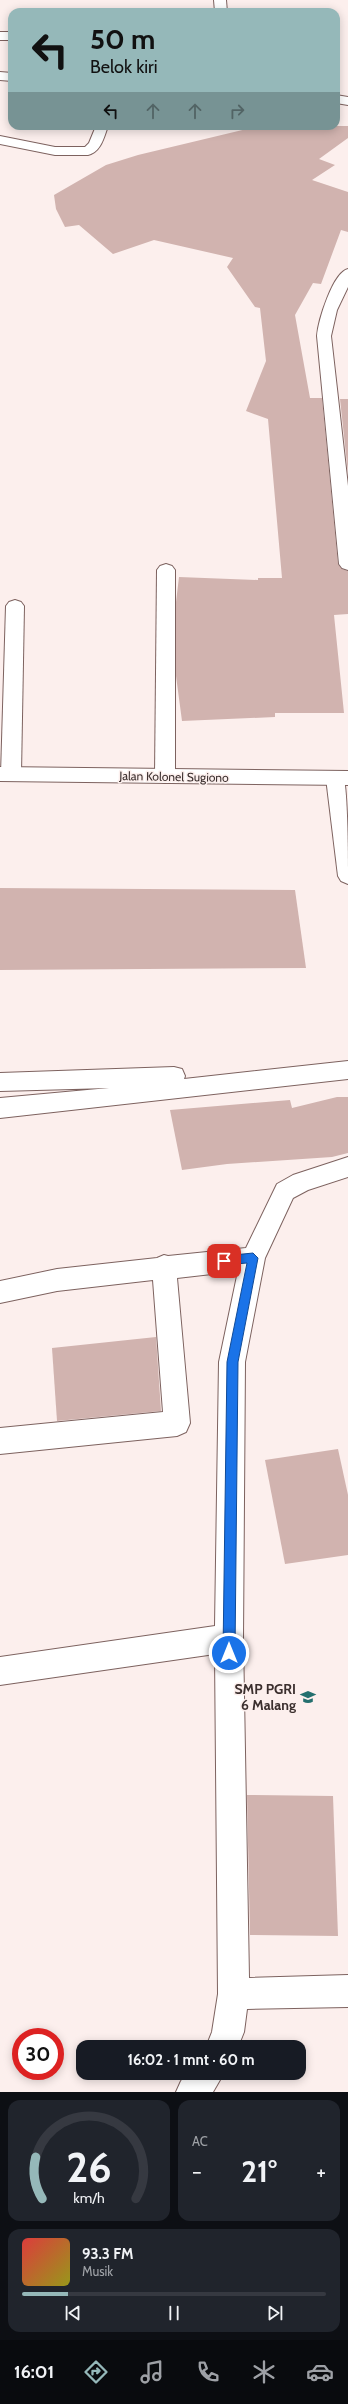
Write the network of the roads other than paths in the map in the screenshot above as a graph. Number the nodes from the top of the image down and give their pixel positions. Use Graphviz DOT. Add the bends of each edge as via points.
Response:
graph roads {
  1 [pos="100,130"];
  2 [pos="0,140"];
  3 [pos="348,273"];
  4 [pos="348,564"];
  5 [pos="166,570"];
  6 [pos="15,606"];
  7 [pos="6,774"];
  8 [pos="165,776"];
  9 [pos="342,778"];
  10 [pos="348,876"];
  11 [pos="348,1070"];
  12 [pos="0,1082"];
  13 [pos="224,1083"];
  14 [pos="0,1108"];
  15 [pos="348,1167"];
  16 [pos="253,1258"];
  17 [pos="164,1266"];
  18 [pos="0,1292"];
  19 [pos="0,1440"];
  20 [pos="229,1638"];
  21 [pos="0,1671"];
  22 [pos="348,1991"];
  23 [pos="234,1994"];
  24 [pos="225,2040"];
  25 [pos="202,2080"];
  26 [pos="192,2092"];
  1 -- 2 [label="main road" via="95,144 88,151 55,151"];
  3 -- 4 [label="main road" via="329,309 324,336"];
  5 -- 8 [label="main road"];
  6 -- 7 [label="main road"];
  7 -- 8 [label="main road, Jalan Kolonel Sugiono"];
  8 -- 9 [label="main road, Jalan Kolonel Sugiono"];
  9 -- 10 [label="main road"];
  11 -- 13 [label="main road"];
  12 -- 13 [label="main road" via="195,1075 209,1081"];
  13 -- 14 [label="main road"];
  15 -- 16 [label="main road" via="301,1182 284,1191"];
  16 -- 17 [label="main road"];
  16 -- 20 [label="main road" via="232,1362"];
  17 -- 18 [label="main road" via="57,1280"];
  17 -- 19 [label="main road" via="177,1423"];
  20 -- 21 [label="main road"];
  20 -- 23 [label="main road"];
  22 -- 23 [label="main road"];
  23 -- 24 [label="main road"];
  25 -- 26 [label="main road"];
}
